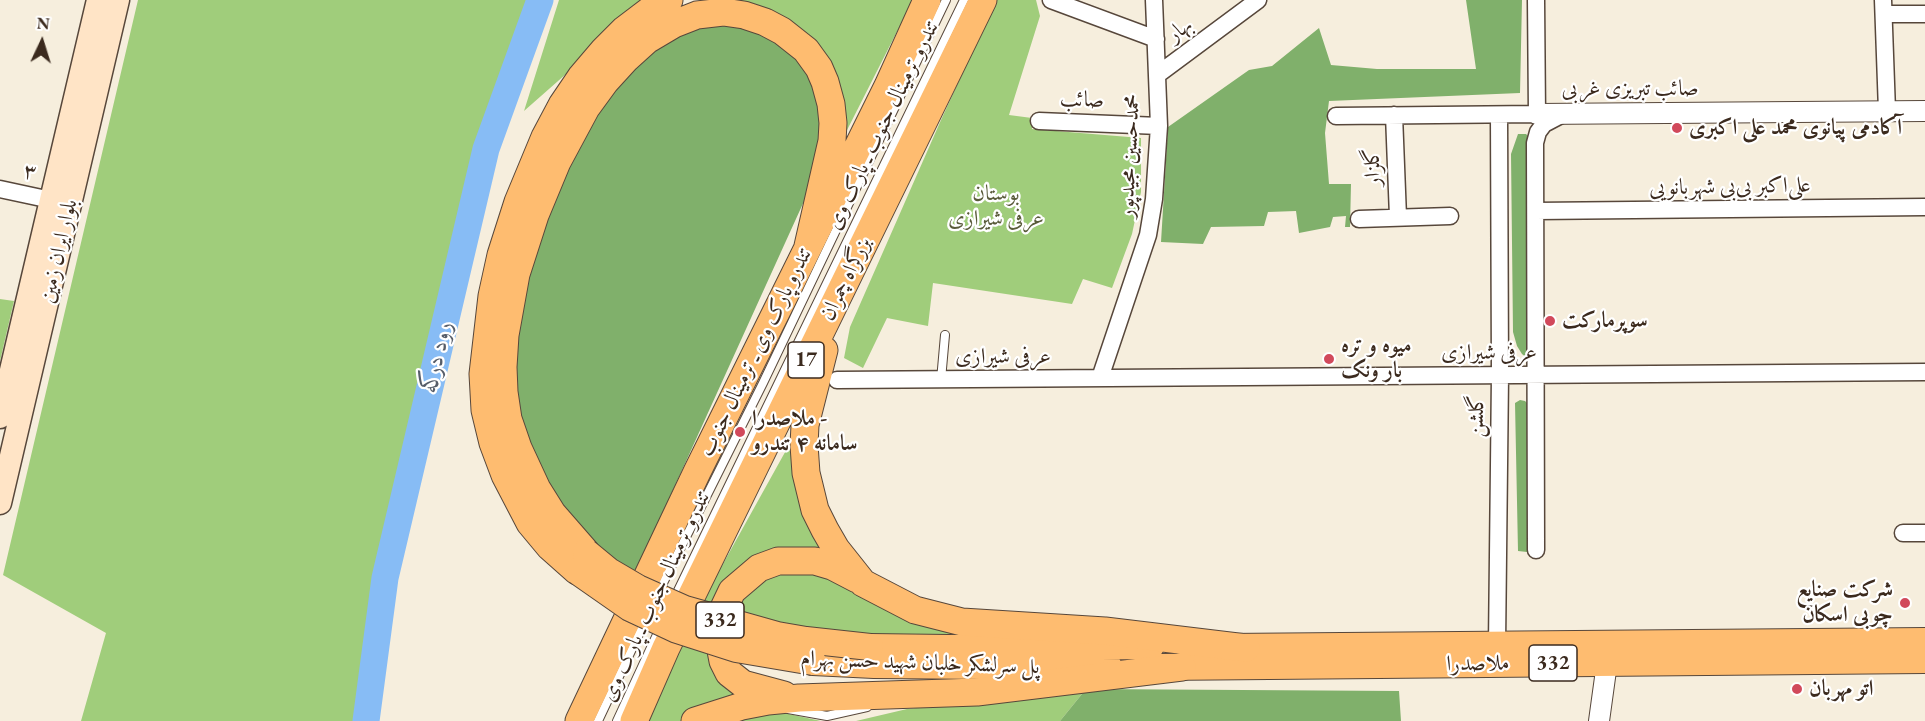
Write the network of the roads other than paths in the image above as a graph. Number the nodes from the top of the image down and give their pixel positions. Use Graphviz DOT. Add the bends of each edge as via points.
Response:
graph roads {
  1 [pos="98,0"];
  2 [pos="118,0"];
  3 [pos="669,0"];
  4 [pos="927,0"];
  5 [pos="946,0"];
  6 [pos="964,0"];
  7 [pos="983,0"];
  8 [pos="1051,0"];
  9 [pos="1154,0"];
  10 [pos="1258,0"];
  11 [pos="1536,0"];
  12 [pos="1884,7"];
  13 [pos="1925,14"];
  14 [pos="1156,39"];
  15 [pos="1157,75"];
  16 [pos="1887,111"];
  17 [pos="1925,111"];
  18 [pos="1537,114"];
  19 [pos="1563,114"];
  20 [pos="1394,115"];
  21 [pos="1499,115"];
  22 [pos="1336,116"];
  23 [pos="1039,121"];
  24 [pos="1159,126"];
  25 [pos="0,189"];
  26 [pos="51,200"];
  27 [pos="1925,207"];
  28 [pos="1536,211"];
  29 [pos="1450,216"];
  30 [pos="1398,217"];
  31 [pos="1359,219"];
  32 [pos="808,246"];
  33 [pos="836,297"];
  34 [pos="945,334"];
  35 [pos="1925,372"];
  36 [pos="1500,375"];
  37 [pos="1537,375"];
  38 [pos="1100,378"];
  39 [pos="837,380"];
  40 [pos="941,380"];
  41 [pos="0,417"];
  42 [pos="0,502"];
  43 [pos="1903,533"];
  44 [pos="1925,533"];
  45 [pos="1536,550"];
  46 [pos="581,562"];
  47 [pos="863,582"];
  48 [pos="1925,641"];
  49 [pos="1497,645"];
  50 [pos="1246,648"];
  51 [pos="1105,656"];
  52 [pos="1925,660"];
  53 [pos="1607,663"];
  54 [pos="1182,667"];
  55 [pos="895,695"];
  56 [pos="799,698"];
  57 [pos="768,701"];
  58 [pos="842,714"];
  59 [pos="579,721"];
  60 [pos="598,721"];
  61 [pos="617,721"];
  62 [pos="634,721"];
  63 [pos="695,721"];
  64 [pos="849,721"];
  65 [pos="1599,721"];
  1 -- 26 [label="main road, بلوار ایران زمین"];
  2 -- 42 [label="main road, بلوار ایران زمین"];
  3 -- 46 [label="highway" via="652,8 610,43 562,105 518,202 492,296 483,374 485,410 493,443 530,523 550,547"];
  4 -- 32 [label="highway, 17"];
  5 -- 60 [label="lane, تندرو پارک وی ـ ترمینال جنوب"];
  6 -- 61 [label="lane, تندرو ترمینال جنوب ـ پارک وی"];
  7 -- 33 [label="highway, بزرگراه چمران / 17"];
  8 -- 14 [label="street"];
  9 -- 14 [label="street, محمدحسین مجیدپور"];
  10 -- 15 [label="street, بهار"];
  11 -- 18 [label="street"];
  12 -- 13 [label="street"];
  12 -- 16 [label="street"];
  14 -- 15 [label="street, محمدحسین مجیدپور"];
  15 -- 24 [label="street, محمدحسین مجیدپور"];
  16 -- 17 [label="street, صائب تبریزی غربی"];
  16 -- 19 [label="street, صائب تبریزی غربی"];
  18 -- 19 [label="street, صائب تبریزی غربی"];
  18 -- 21 [label="street, صائب تبریزی غربی"];
  19 -- 28 [label="street" via="1544,124 1535,142"];
  20 -- 21 [label="street, صائب تبریزی غربی"];
  20 -- 22 [label="street, صائب تبریزی غربی"];
  20 -- 30 [label="street, گلزار"];
  21 -- 36 [label="street, گلشن"];
  23 -- 24 [label="street, صائب"];
  24 -- 38 [label="street, محمدحسین مجیدپور" via="1148,234"];
  25 -- 26 [label="street, ۳"];
  26 -- 41 [label="main road, بلوار ایران زمین"];
  27 -- 28 [label="street, علی‌اکبر بی‌بی شهربانویی"];
  28 -- 37 [label="street"];
  29 -- 30 [label="street, گلزار"];
  30 -- 31 [label="street, گلزار"];
  32 -- 46 [label="highway" via="833,123 825,82 806,50 765,21 723,12 697,15 647,40 586,108 556,162 516,274 505,335 504,392 518,448 537,489"];
  32 -- 59 [label="highway, 17"];
  33 -- 47 [label="highway" via="805,425 806,473 815,510 825,530"];
  33 -- 62 [label="highway, بزرگراه چمران / 17"];
  34 -- 40 [label="lane"];
  35 -- 37 [label="street, عرفی شیرازی"];
  36 -- 37 [label="street, عرفی شیرازی"];
  36 -- 38 [label="street, عرفی شیرازی"];
  36 -- 49 [label="street, گلشن"];
  37 -- 45 [label="street"];
  38 -- 40 [label="street, عرفی شیرازی"];
  39 -- 40 [label="street, عرفی شیرازی"];
  43 -- 44 [label="street"];
  46 -- 51 [label="main road, پل سرلشکر خلبان شهید حسن بهرام / 332, bridge" via="609,571 685,609 777,635 870,646"];
  46 -- 51 [label="main road, پل سرلشکر خلبان شهید حسن بهرام / 332, bridge" via="630,608 677,630 736,649 813,662 874,666"];
  47 -- 50 [label="highway" via="915,610 962,622 1105,631"];
  47 -- 56 [label="highway" via="815,561 778,561 759,568 732,591 722,612 718,635 729,673 742,684"];
  48 -- 49 [label="main road, ملاصدرا / 332"];
  49 -- 50 [label="main road, ملاصدرا / 332"];
  50 -- 51 [label="main road, ملاصدرا / 332"];
  51 -- 54 [label="main road, ملاصدرا / 332"];
  52 -- 53 [label="main road, ملاصدرا / 332"];
  53 -- 54 [label="main road, ملاصدرا / 332"];
  53 -- 65 [label="street"];
  54 -- 55 [label="highway" via="976,692"];
  55 -- 56 [label="highway"];
  55 -- 58 [label="lane"];
  56 -- 57 [label="highway"];
  57 -- 58 [label="lane" via="810,714"];
  57 -- 63 [label="highway"];
  58 -- 64 [label="lane"];
}
